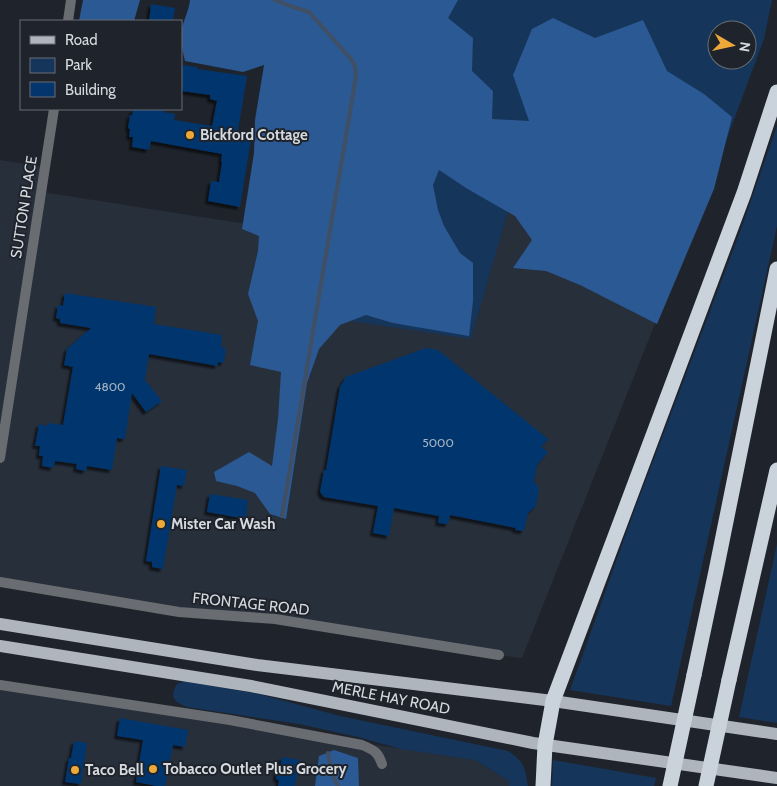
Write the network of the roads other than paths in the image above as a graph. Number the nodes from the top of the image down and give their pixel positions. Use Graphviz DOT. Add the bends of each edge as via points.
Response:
graph roads {
  1 [pos="71,0"];
  2 [pos="68,20"];
  3 [pos="777,92"];
  4 [pos="54,110"];
  5 [pos="777,269"];
  6 [pos="0,458"];
  7 [pos="777,470"];
  8 [pos="0,582"];
  9 [pos="0,624"];
  10 [pos="0,646"];
  11 [pos="499,655"];
  12 [pos="0,685"];
  13 [pos="553,701"];
  14 [pos="777,734"];
  15 [pos="545,744"];
  16 [pos="382,764"];
  17 [pos="777,778"];
  18 [pos="542,786"];
  19 [pos="670,786"];
  20 [pos="706,786"];
  1 -- 2 [label="street"];
  3 -- 13 [label="highway" via="740,202"];
  4 -- 6 [label="street, SUTTON PLACE"];
  5 -- 19 [label="highway, bridge"];
  7 -- 20 [label="highway, bridge"];
  8 -- 11 [label="street, FRONTAGE ROAD" via="179,612 275,619"];
  9 -- 13 [label="main road, MERLE HAY ROAD" via="257,665"];
  10 -- 15 [label="main road, MERLE HAY ROAD" via="251,686"];
  12 -- 16 [label="street" via="362,744 374,750"];
  13 -- 14 [label="main road, MERLE HAY ROAD"];
  13 -- 15 [label="highway"];
  15 -- 17 [label="main road, MERLE HAY ROAD"];
  15 -- 18 [label="highway"];
}
